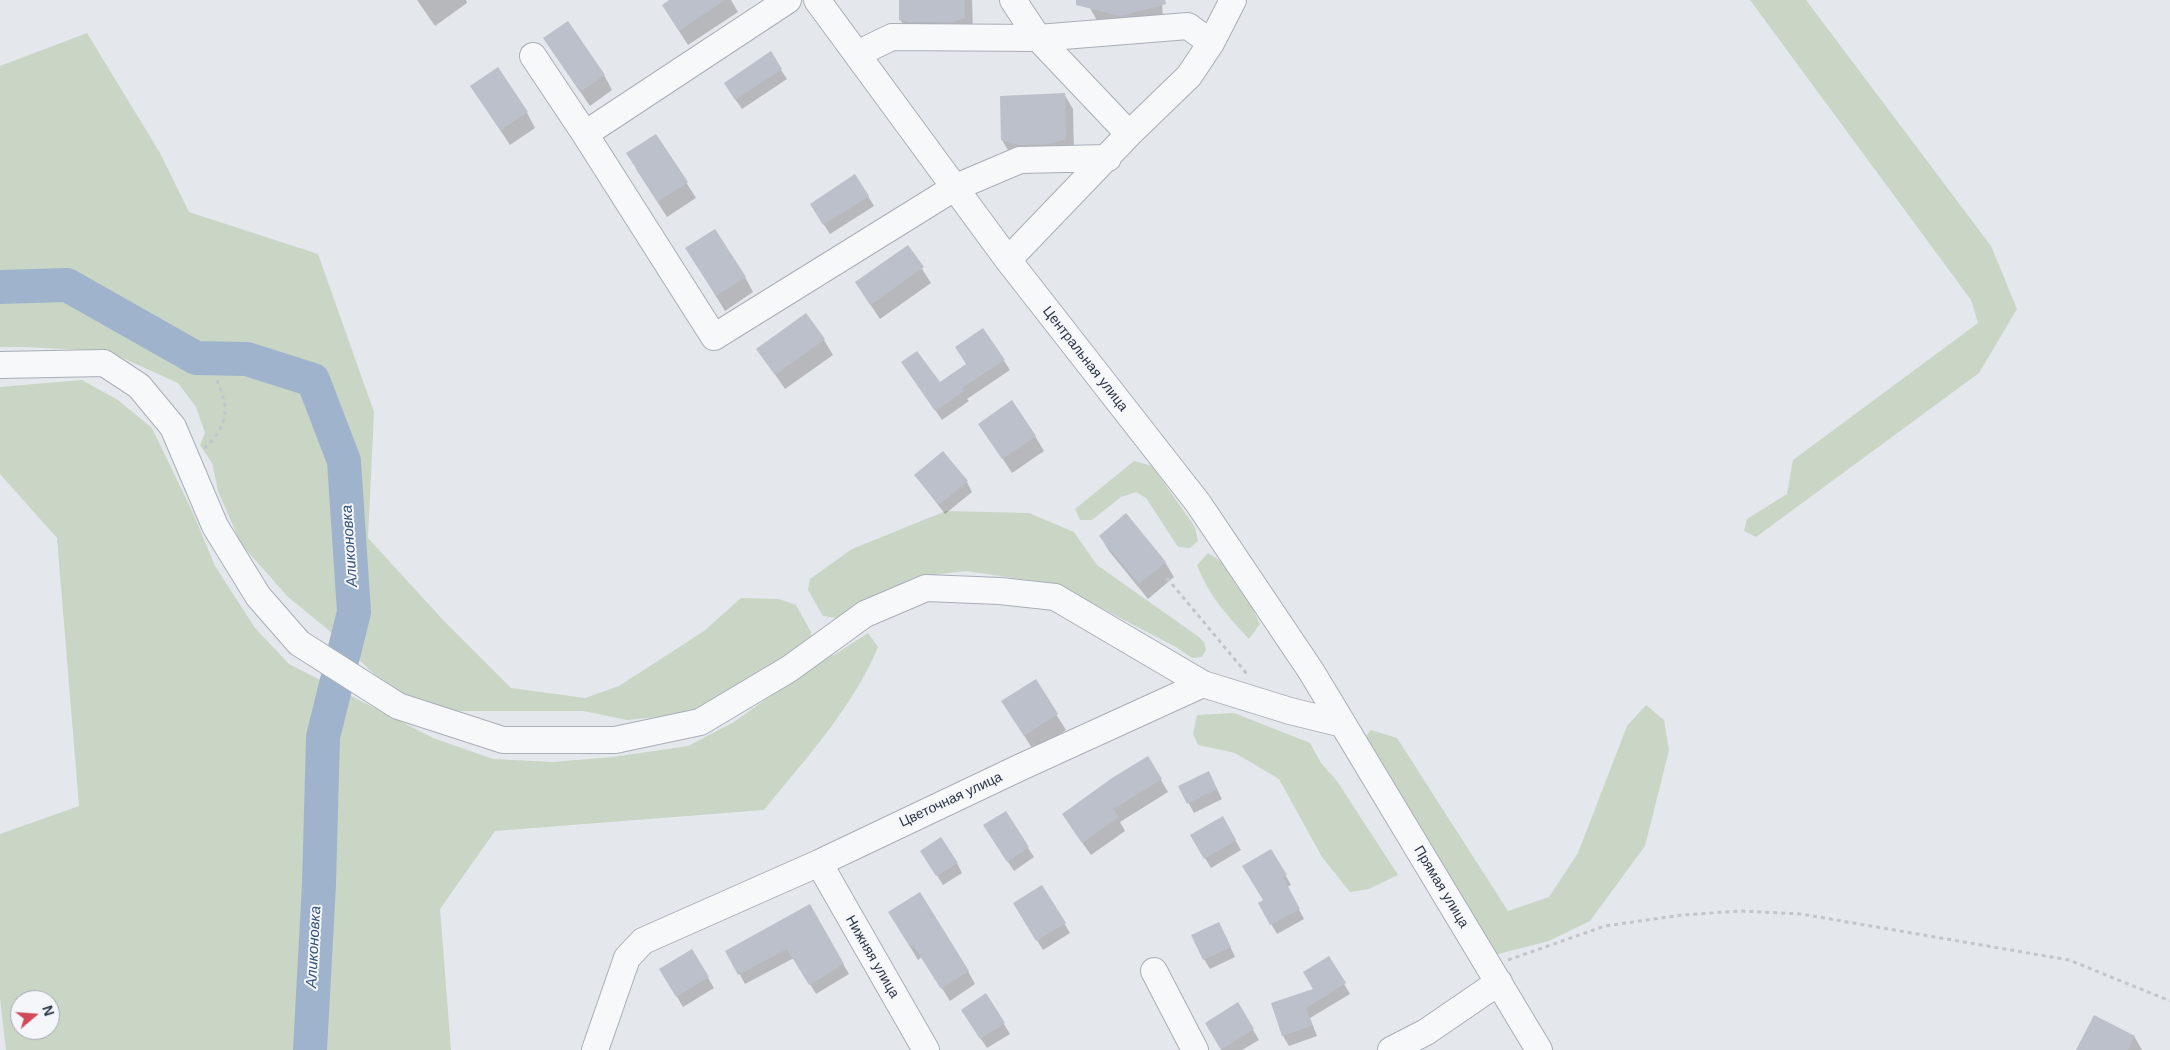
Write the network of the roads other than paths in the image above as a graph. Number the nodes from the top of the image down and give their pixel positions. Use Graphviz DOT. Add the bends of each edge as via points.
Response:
graph roads {
  1 [pos="788,0"];
  2 [pos="817,0"];
  3 [pos="1013,0"];
  4 [pos="1233,0"];
  5 [pos="1038,38"];
  6 [pos="1211,42"];
  7 [pos="857,54"];
  8 [pos="533,56"];
  9 [pos="585,134"];
  10 [pos="1129,134"];
  11 [pos="1108,158"];
  12 [pos="954,188"];
  13 [pos="1008,260"];
  14 [pos="0,365"];
  15 [pos="1204,684"];
  16 [pos="1343,724"];
  17 [pos="819,863"];
  18 [pos="1154,971"];
  19 [pos="1494,975"];
  20 [pos="595,1050"];
  21 [pos="926,1050"];
  22 [pos="1194,1050"];
  23 [pos="1392,1050"];
  24 [pos="1539,1050"];
  1 -- 9 [label="street"];
  2 -- 7 [label="street, Центральная улица"];
  3 -- 5 [label="street"];
  4 -- 6 [label="street"];
  5 -- 6 [label="street" via="1188,26"];
  5 -- 7 [label="street" via="892,37"];
  5 -- 10 [label="street"];
  6 -- 10 [label="street" via="1189,76"];
  7 -- 12 [label="street, Центральная улица"];
  8 -- 9 [label="street"];
  9 -- 12 [label="street" via="714,337"];
  10 -- 11 [label="street"];
  11 -- 12 [label="street" via="1020,160"];
  11 -- 13 [label="street"];
  12 -- 13 [label="street, Центральная улица"];
  13 -- 16 [label="street, Центральная улица" via="1198,503"];
  14 -- 15 [label="street" via="104,363 139,386 173,427 215,526 258,596 299,643 398,706 503,740 615,740 700,722 789,669 865,614 926,588 1055,597"];
  15 -- 16 [label="street"];
  15 -- 17 [label="street, Цветочная улица"];
  16 -- 19 [label="street, Прямая улица"];
  17 -- 20 [label="street, Цветочная улица" via="643,942 627,958"];
  17 -- 21 [label="street, Нижняя улица"];
  18 -- 22 [label="street"];
  19 -- 23 [label="street" via="1426,1032"];
  19 -- 24 [label="street, Прямая улица"];
}
